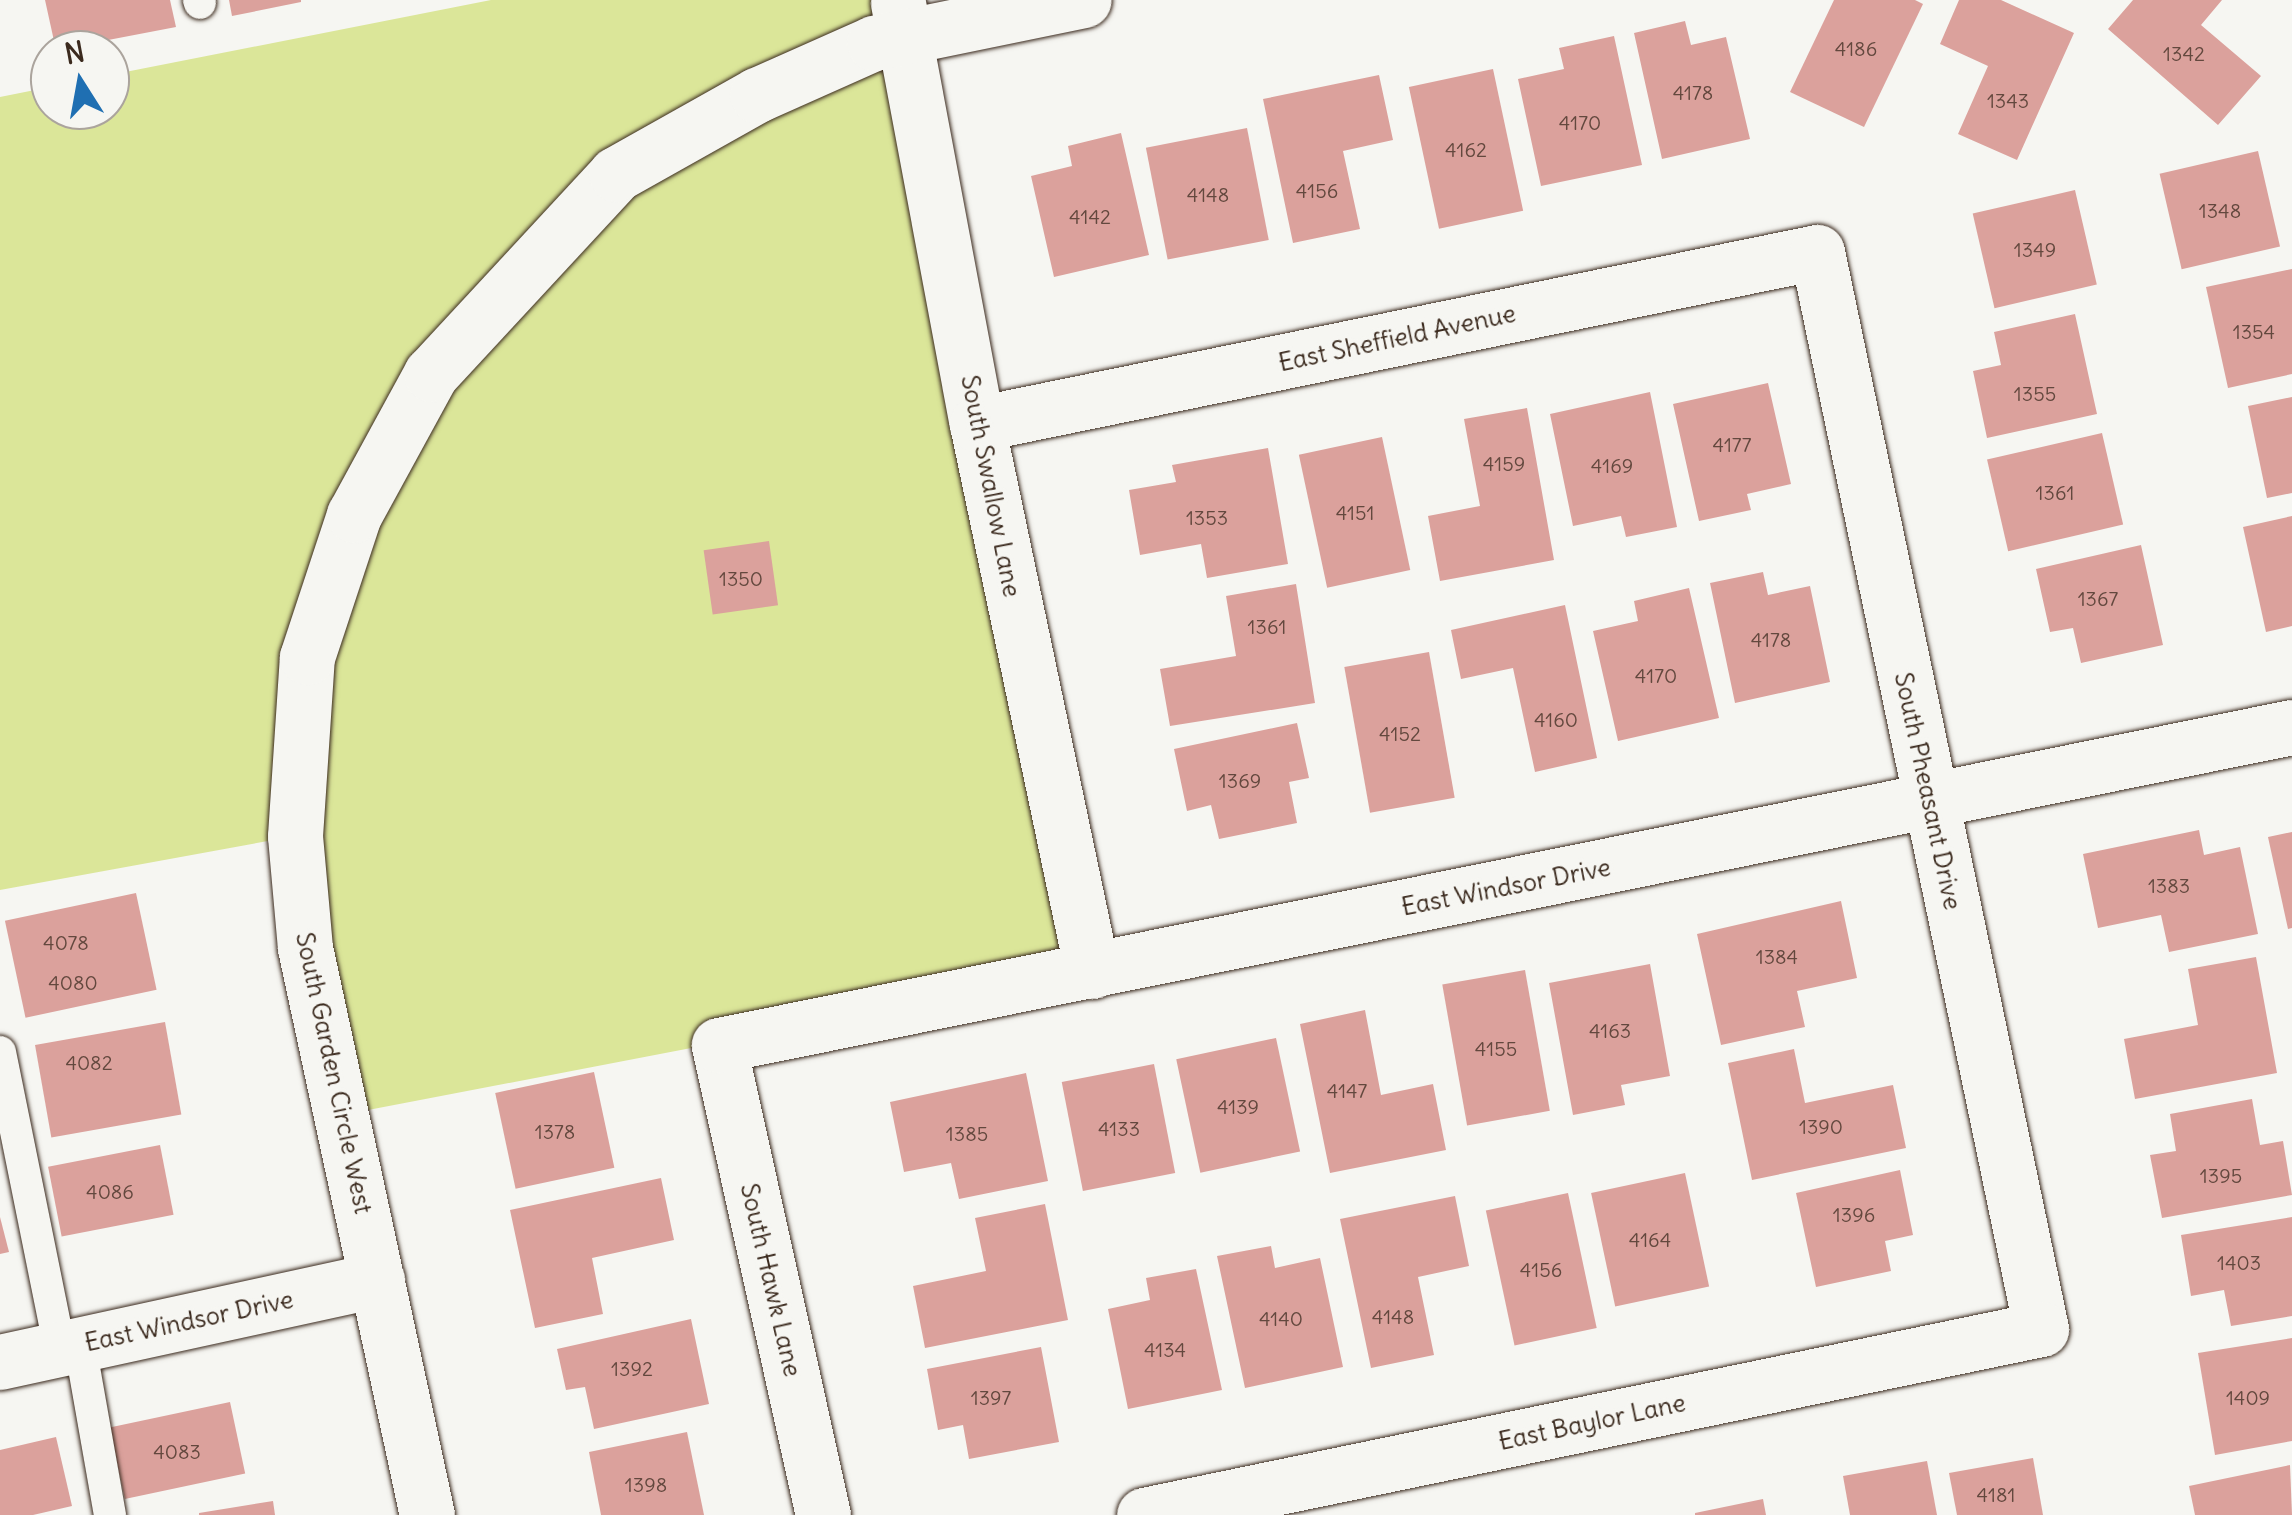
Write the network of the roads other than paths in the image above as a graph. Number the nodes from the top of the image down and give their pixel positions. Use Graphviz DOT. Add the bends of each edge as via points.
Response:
graph roads {
  1 [pos="1084,0"];
  2 [pos="892,26"];
  3 [pos="1817,252"];
  4 [pos="978,424"];
  5 [pos="2292,727"];
  6 [pos="1931,802"];
  7 [pos="1092,970"];
  8 [pos="719,1045"];
  9 [pos="0,1052"];
  10 [pos="377,1280"];
  11 [pos="2041,1329"];
  12 [pos="70,1347"];
  13 [pos="0,1362"];
  14 [pos="110,1515"];
  15 [pos="427,1515"];
  16 [pos="823,1515"];
  17 [pos="1144,1515"];
  1 -- 2 [label="street, South Garden Circle West"];
  2 -- 4 [label="street, South Swallow Lane"];
  2 -- 10 [label="street, South Garden Circle West" via="616,174 431,374 354,515 307,658 294,815 305,948"];
  3 -- 4 [label="street, East Sheffield Avenue"];
  3 -- 6 [label="street, South Pheasant Drive"];
  4 -- 7 [label="street, South Swallow Lane"];
  5 -- 6 [label="street, East Windsor Drive"];
  6 -- 7 [label="street, East Windsor Drive"];
  6 -- 11 [label="street, South Pheasant Drive"];
  7 -- 8 [label="street, East Windsor Drive"];
  8 -- 16 [label="street, South Hawk Lane"];
  9 -- 12 [label="lane"];
  10 -- 12 [label="street, East Windsor Drive"];
  10 -- 15 [label="street, South Garden Circle West"];
  11 -- 17 [label="street, East Baylor Lane"];
  12 -- 13 [label="street, East Windsor Drive"];
  12 -- 14 [label="lane"];
}
